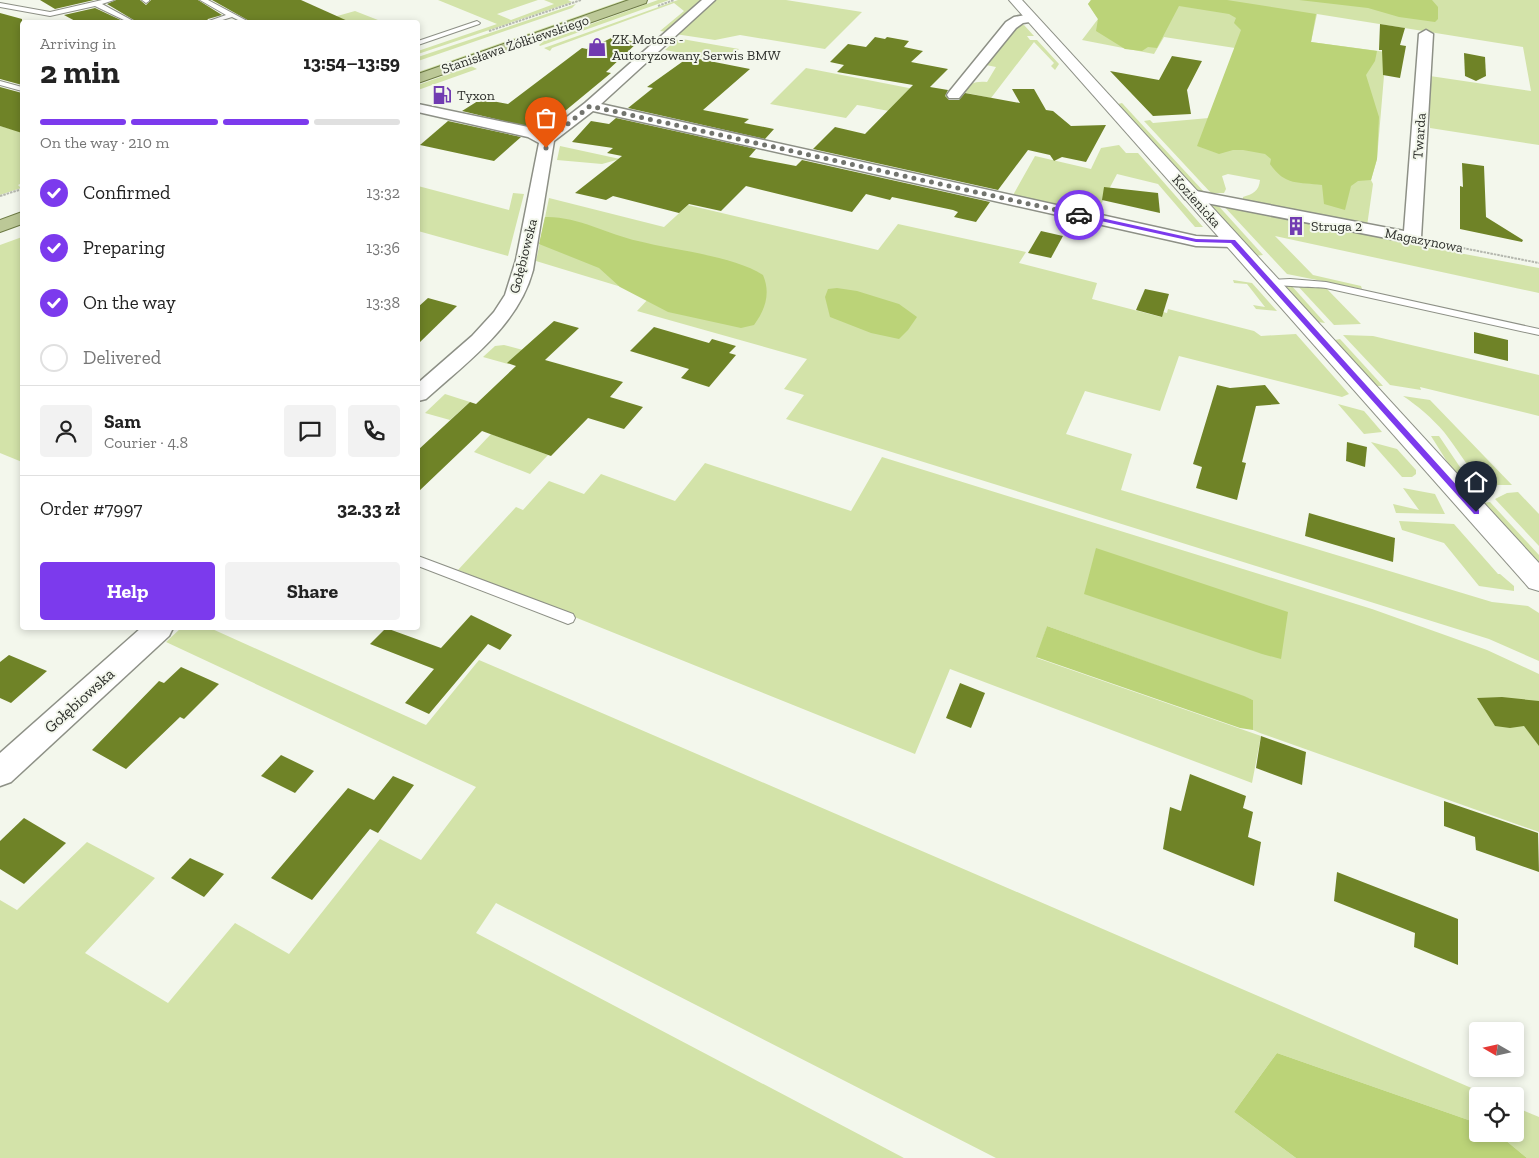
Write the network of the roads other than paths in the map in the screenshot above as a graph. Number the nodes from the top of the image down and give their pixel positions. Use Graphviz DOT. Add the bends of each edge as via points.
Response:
graph roads {
  1 [pos="111,0"];
  2 [pos="203,0"];
  3 [pos="614,0"];
  4 [pos="641,0"];
  5 [pos="709,0"];
  6 [pos="1015,0"];
  7 [pos="97,4"];
  8 [pos="0,5"];
  9 [pos="232,16"];
  10 [pos="1032,18"];
  11 [pos="128,20"];
  12 [pos="218,20"];
  13 [pos="241,20"];
  14 [pos="477,23"];
  15 [pos="1426,34"];
  16 [pos="420,42"];
  17 [pos="420,67"];
  18 [pos="420,78"];
  19 [pos="0,83"];
  20 [pos="20,88"];
  21 [pos="954,95"];
  22 [pos="590,106"];
  23 [pos="420,108"];
  24 [pos="546,139"];
  25 [pos="1191,196"];
  26 [pos="20,206"];
  27 [pos="0,212"];
  28 [pos="20,219"];
  29 [pos="0,226"];
  30 [pos="1412,238"];
  31 [pos="1233,242"];
  32 [pos="1270,283"];
  33 [pos="1539,332"];
  34 [pos="420,392"];
  35 [pos="420,562"];
  36 [pos="1539,581"];
  37 [pos="568,618"];
  38 [pos="157,630"];
  39 [pos="0,772"];
  1 -- 7 [label="lane"];
  2 -- 9 [label="lane"];
  3 -- 17 [label="main road, Stanisława Żółkiewskiego"];
  4 -- 18 [label="main road, Stanisława Żółkiewskiego"];
  5 -- 22 [label="street"];
  6 -- 10 [label="main road, Kozienicka"];
  7 -- 8 [label="lane" via="50,14"];
  7 -- 11 [label="lane"];
  9 -- 12 [label="lane"];
  9 -- 13 [label="lane"];
  10 -- 21 [label="street" via="1010,25"];
  10 -- 25 [label="main road, Kozienicka"];
  14 -- 16 [label="lane"];
  15 -- 30 [label="street, Twarda"];
  19 -- 20 [label="lane"];
  22 -- 24 [label="street"];
  22 -- 31 [label="street" via="1196,241"];
  23 -- 24 [label="street" via="533,133"];
  24 -- 34 [label="street, Gołębiowska" via="520,281 511,302 481,337"];
  25 -- 30 [label="street, Magazynowa"];
  25 -- 31 [label="main road, Kozienicka"];
  26 -- 27 [label="main road"];
  28 -- 29 [label="main road"];
  31 -- 32 [label="main road, Kozienicka"];
  32 -- 33 [label="lane" via="1326,285"];
  32 -- 36 [label="main road, Kozienicka"];
  35 -- 37 [label="lane"];
  38 -- 39 [label="street, Gołębiowska"];
}
